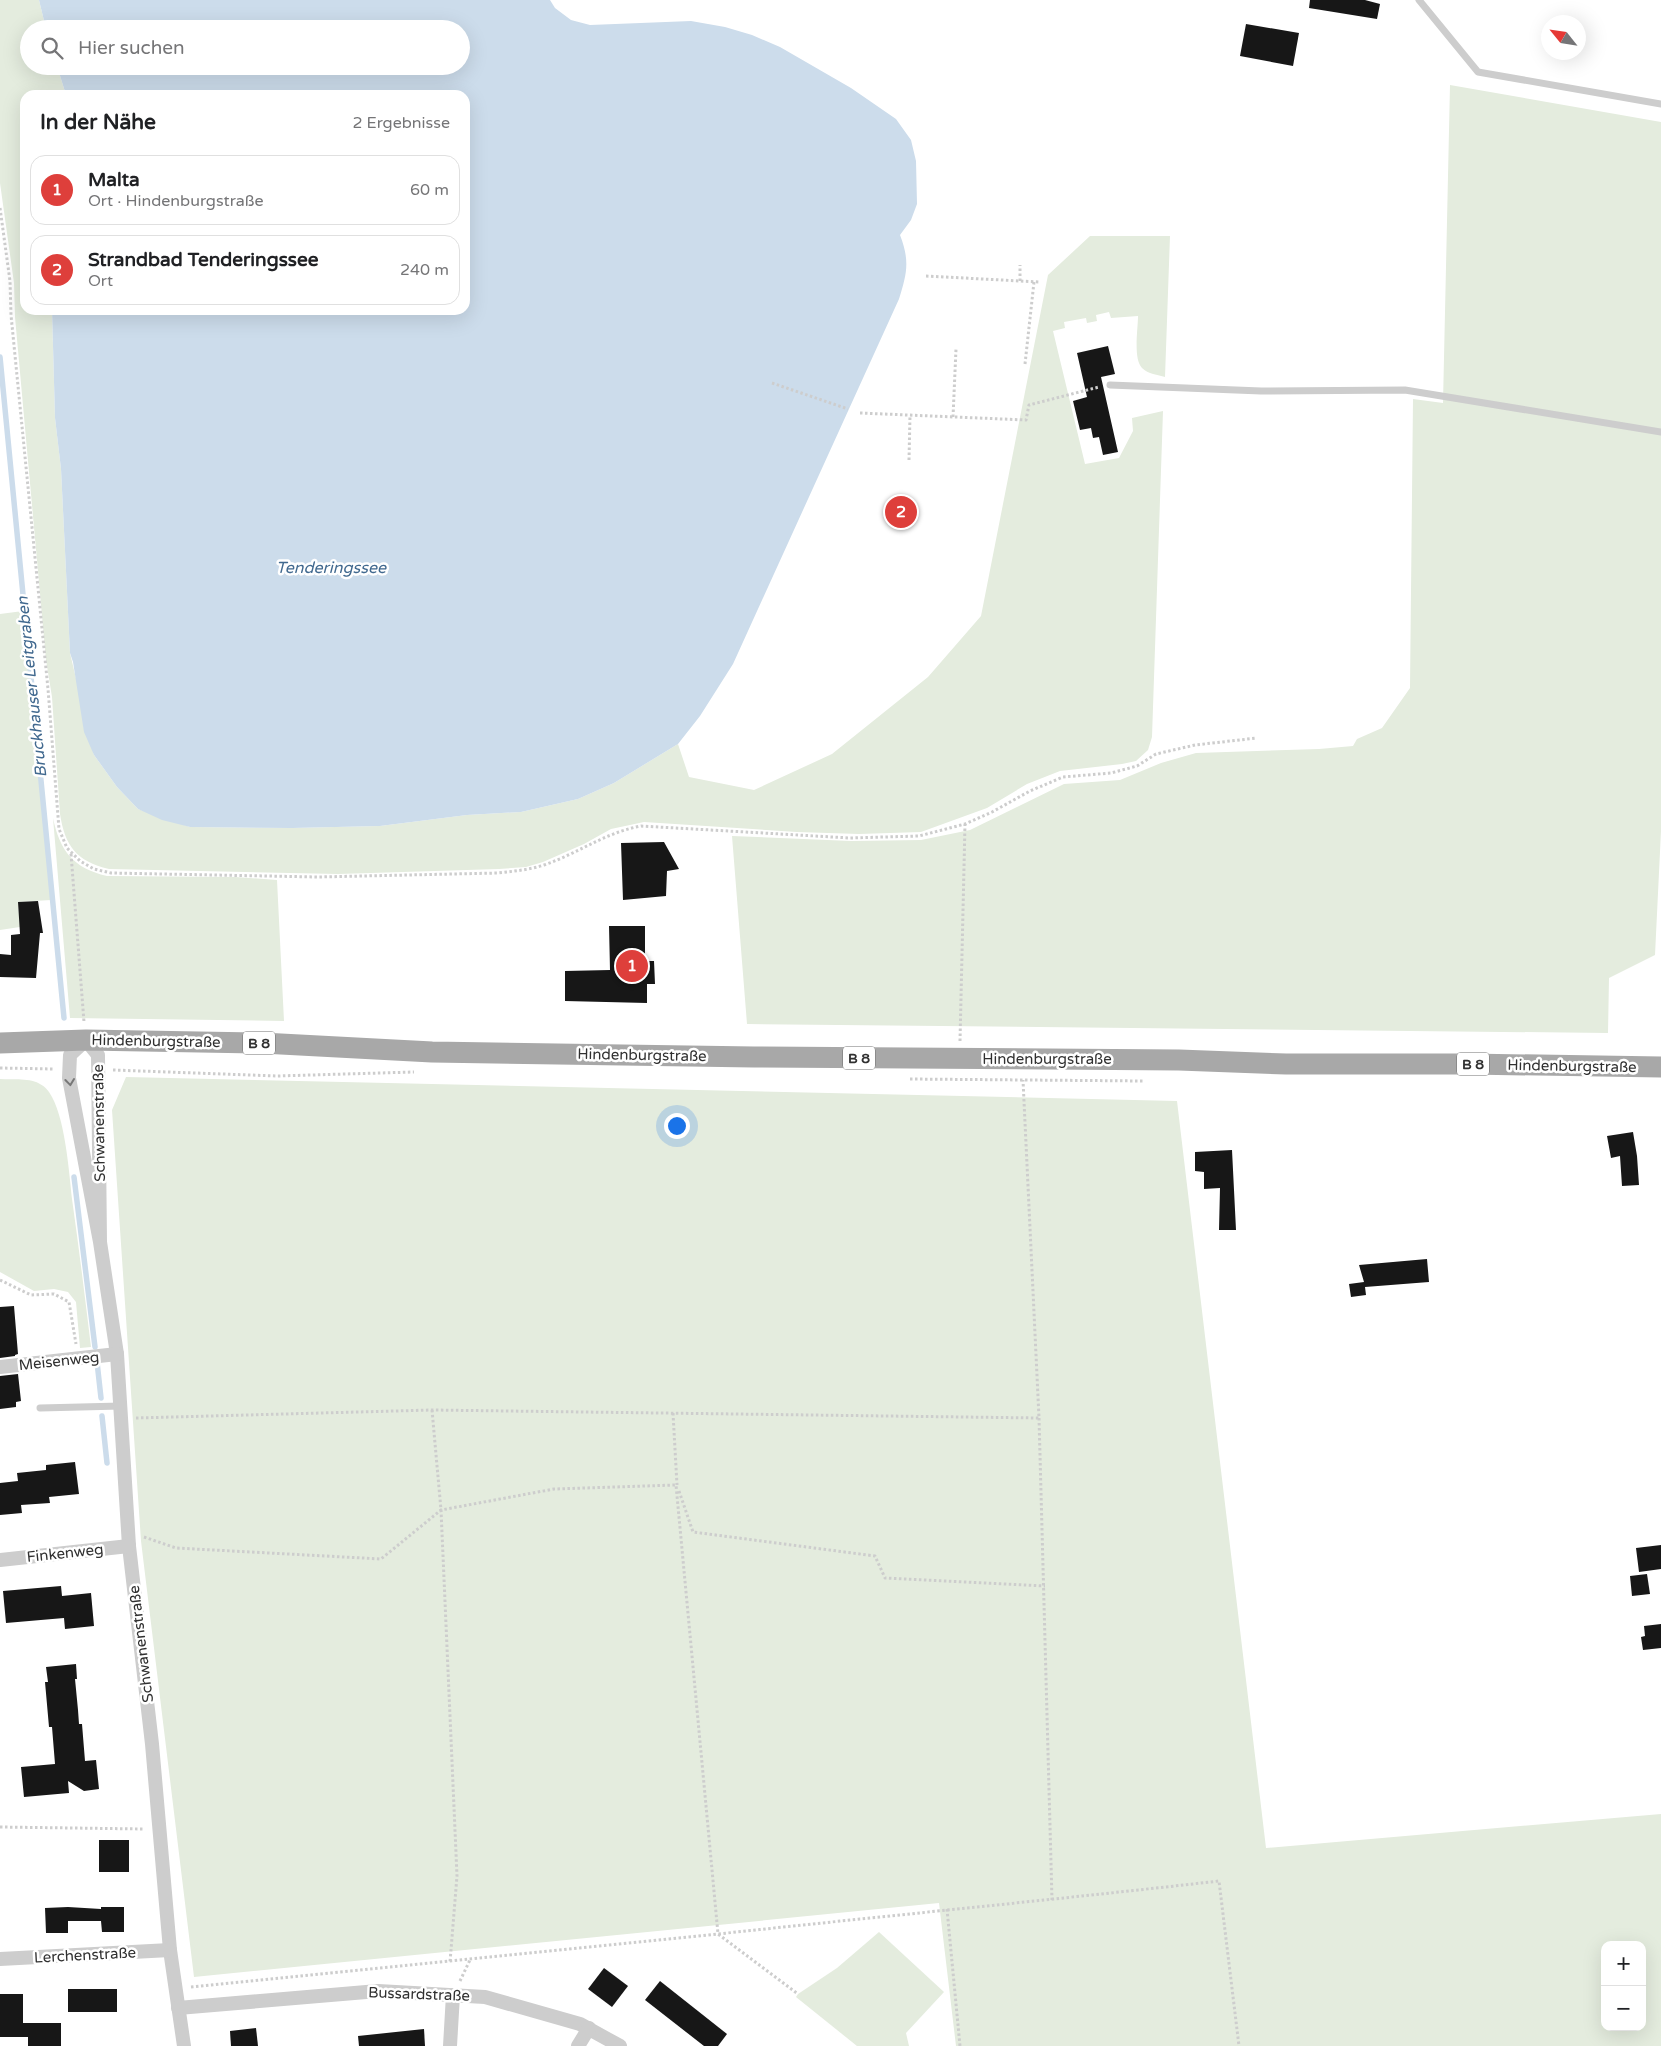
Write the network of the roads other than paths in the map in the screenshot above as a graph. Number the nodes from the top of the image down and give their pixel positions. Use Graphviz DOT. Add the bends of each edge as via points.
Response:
graph roads {
  1 [pos="1419,0"];
  2 [pos="1661,104"];
  3 [pos="1110,385"];
  4 [pos="1661,432"];
  5 [pos="0,1043"];
  6 [pos="92,1048"];
  7 [pos="0,1051"];
  8 [pos="70,1055"];
  9 [pos="1661,1067"];
  10 [pos="100,1242"];
  11 [pos="118,1354"];
  12 [pos="0,1367"];
  13 [pos="40,1408"];
  14 [pos="122,1412"];
  15 [pos="129,1546"];
  16 [pos="0,1560"];
  17 [pos="170,1950"];
  18 [pos="0,1959"];
  19 [pos="453,1995"];
  20 [pos="178,2008"];
  21 [pos="589,2028"];
  22 [pos="184,2046"];
  23 [pos="450,2046"];
  24 [pos="578,2046"];
  25 [pos="620,2046"];
  1 -- 2 [label="lane" via="1478,72"];
  3 -- 4 [label="lane" via="1261,391 1405,390"];
  5 -- 6 [label="main road, Hindenburgstraße / B 8"];
  6 -- 8 [label="main road, Hindenburgstraße / B 8"];
  6 -- 9 [label="main road, Hindenburgstraße / B 8" via="262,1042 432,1052"];
  6 -- 10 [label="street, Schwanenstraße"];
  7 -- 8 [label="main road, Hindenburgstraße / B 8"];
  8 -- 10 [label="street, Schwanenstraße, one-way" via="69,1078"];
  10 -- 11 [label="street, Schwanenstraße"];
  11 -- 12 [label="street, Meisenweg"];
  11 -- 14 [label="street, Schwanenstraße"];
  13 -- 14 [label="lane"];
  14 -- 15 [label="street, Schwanenstraße"];
  15 -- 16 [label="street, Finkenweg"];
  15 -- 17 [label="street, Schwanenstraße" via="152,1744"];
  17 -- 18 [label="street, Lerchenstraße"];
  17 -- 20 [label="street, Schwanenstraße"];
  19 -- 20 [label="street, Bussardstraße" via="378,1991"];
  19 -- 21 [label="street, Bussardstraße" via="485,1997"];
  19 -- 23 [label="street"];
  20 -- 22 [label="street, Schwanenstraße"];
  21 -- 24 [label="street"];
  21 -- 25 [label="street, Bussardstraße"];
}
